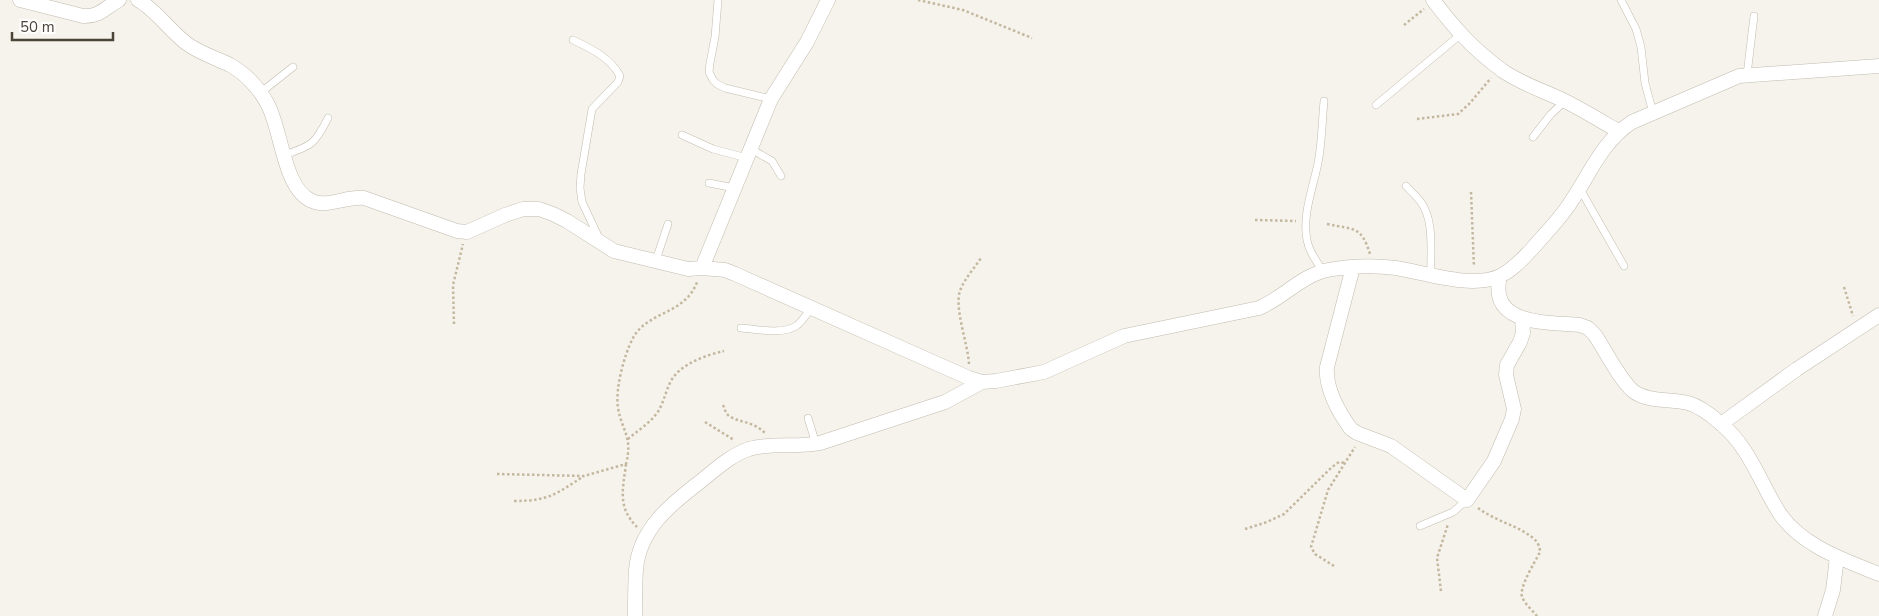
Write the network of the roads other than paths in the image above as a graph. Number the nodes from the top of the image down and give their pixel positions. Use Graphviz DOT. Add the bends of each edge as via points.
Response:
graph roads {
  1 [pos="20,0"];
  2 [pos="119,0"];
  3 [pos="138,0"];
  4 [pos="718,0"];
  5 [pos="828,0"];
  6 [pos="1621,0"];
  7 [pos="1434,1"];
  8 [pos="51,4"];
  9 [pos="1754,16"];
  10 [pos="1460,35"];
  11 [pos="573,40"];
  12 [pos="1879,66"];
  13 [pos="294,68"];
  14 [pos="1747,75"];
  15 [pos="260,93"];
  16 [pos="771,99"];
  17 [pos="1324,101"];
  18 [pos="1566,101"];
  19 [pos="1376,105"];
  20 [pos="1653,113"];
  21 [pos="328,118"];
  22 [pos="1618,131"];
  23 [pos="682,135"];
  24 [pos="1533,137"];
  25 [pos="749,153"];
  26 [pos="284,155"];
  27 [pos="780,176"];
  28 [pos="709,183"];
  29 [pos="1406,186"];
  30 [pos="734,188"];
  31 [pos="1579,188"];
  32 [pos="668,224"];
  33 [pos="602,244"];
  34 [pos="656,260"];
  35 [pos="1624,266"];
  36 [pos="1353,267"];
  37 [pos="702,268"];
  38 [pos="1323,271"];
  39 [pos="1431,274"];
  40 [pos="1500,276"];
  41 [pos="811,308"];
  42 [pos="1879,316"];
  43 [pos="1522,320"];
  44 [pos="742,328"];
  45 [pos="982,382"];
  46 [pos="808,418"];
  47 [pos="1721,424"];
  48 [pos="816,444"];
  49 [pos="1467,500"];
  50 [pos="1420,526"];
  51 [pos="1837,557"];
  52 [pos="1879,574"];
  53 [pos="635,616"];
  54 [pos="1825,616"];
  1 -- 8 [label="street"];
  2 -- 8 [label="street" via="102,13 92,16"];
  3 -- 15 [label="street" via="186,43 232,66"];
  4 -- 16 [label="lane" via="709,72 713,80 725,88"];
  5 -- 16 [label="street" via="810,37"];
  6 -- 20 [label="lane" via="1641,47 1645,84"];
  7 -- 10 [label="street"];
  9 -- 14 [label="lane"];
  10 -- 18 [label="street" via="1516,79"];
  10 -- 19 [label="lane"];
  11 -- 33 [label="lane" via="594,50 620,76 592,110 581,174 582,202"];
  12 -- 14 [label="street"];
  13 -- 15 [label="lane"];
  14 -- 20 [label="street" via="1720,83"];
  15 -- 26 [label="street" via="274,118"];
  16 -- 25 [label="street"];
  17 -- 38 [label="lane" via="1318,161 1306,221 1311,252"];
  18 -- 22 [label="street"];
  18 -- 24 [label="lane"];
  20 -- 22 [label="street"];
  21 -- 26 [label="lane" via="315,141"];
  22 -- 31 [label="street"];
  23 -- 25 [label="lane" via="713,149"];
  25 -- 27 [label="lane" via="772,161"];
  25 -- 30 [label="street"];
  26 -- 33 [label="street" via="291,179 311,201 324,204 353,197 364,198 467,232 523,209 539,209 567,221"];
  28 -- 30 [label="lane"];
  29 -- 39 [label="lane" via="1425,209 1430,227"];
  30 -- 37 [label="street"];
  31 -- 35 [label="lane"];
  31 -- 40 [label="street" via="1556,222 1518,263"];
  32 -- 34 [label="lane"];
  33 -- 34 [label="street" via="614,251"];
  34 -- 37 [label="street" via="688,269"];
  36 -- 38 [label="street"];
  36 -- 39 [label="street" via="1394,268"];
  36 -- 49 [label="street" via="1326,377 1346,423 1362,435 1391,446"];
  37 -- 41 [label="street" via="725,270"];
  38 -- 45 [label="street" via="1259,308 1124,336 1044,372"];
  39 -- 40 [label="street" via="1475,281"];
  40 -- 43 [label="street" via="1501,301"];
  41 -- 44 [label="lane" via="801,322 787,330"];
  41 -- 45 [label="street"];
  42 -- 47 [label="street" via="1797,369"];
  43 -- 47 [label="street" via="1588,328 1634,392 1689,403"];
  43 -- 49 [label="street" via="1523,333 1506,375 1514,409 1512,419 1494,460"];
  45 -- 48 [label="street" via="945,402"];
  46 -- 48 [label="lane"];
  47 -- 51 [label="street" via="1752,460 1780,513 1790,525"];
  48 -- 53 [label="street" via="748,449 733,456 670,505 652,526 640,548"];
  49 -- 50 [label="lane" via="1453,512"];
  51 -- 52 [label="street"];
  51 -- 54 [label="street" via="1833,590"];
}
